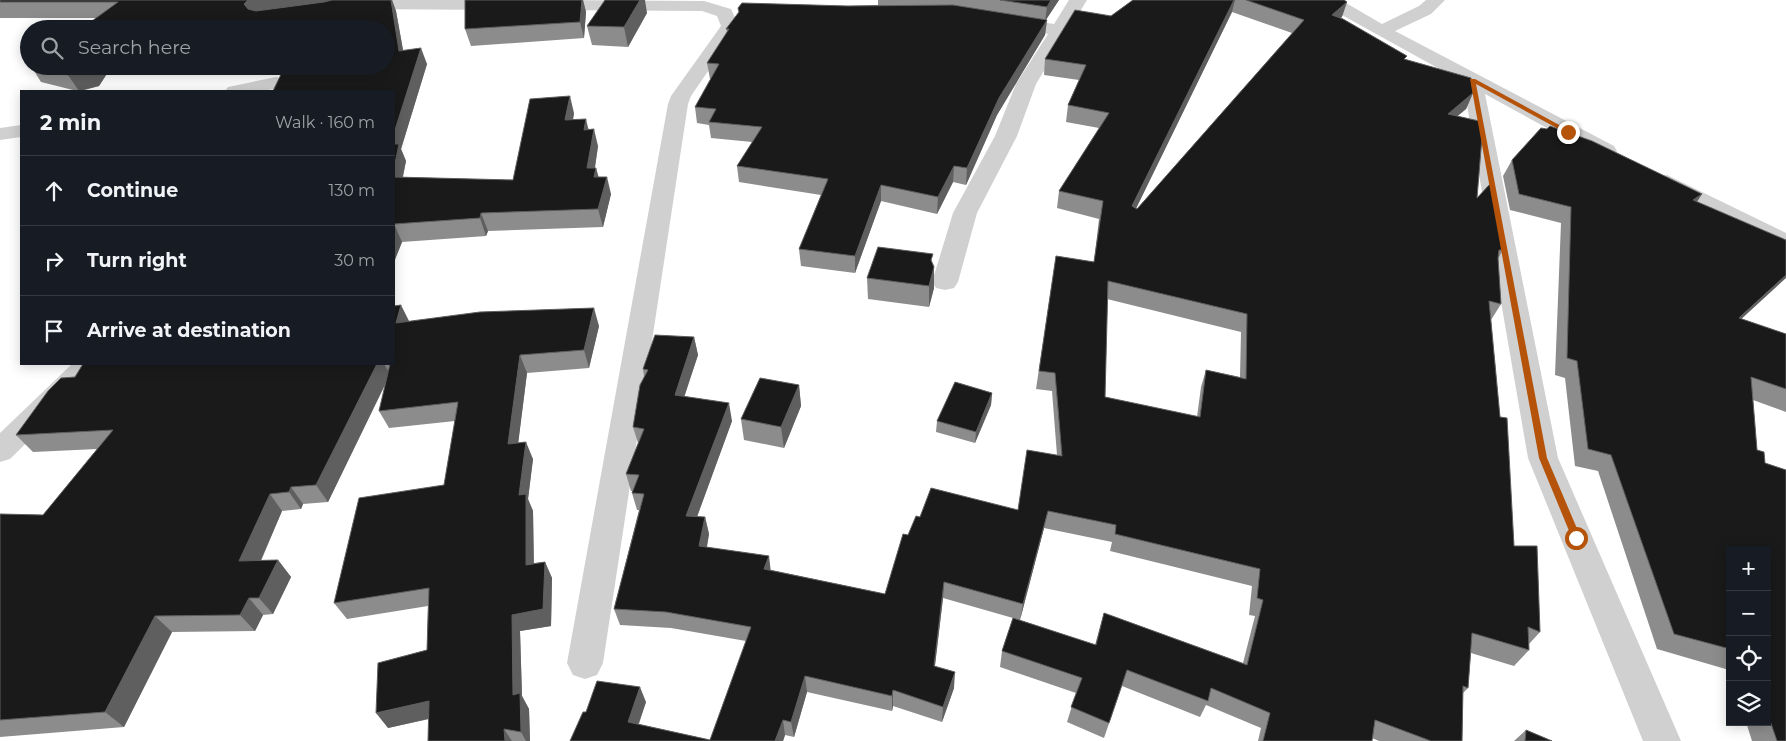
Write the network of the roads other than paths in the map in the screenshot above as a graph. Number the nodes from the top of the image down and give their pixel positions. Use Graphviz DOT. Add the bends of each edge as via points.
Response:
graph roads {
  1 [pos="1078,0"];
  2 [pos="1328,0"];
  3 [pos="1436,0"];
  4 [pos="618,2"];
  5 [pos="336,9"];
  6 [pos="717,10"];
  7 [pos="746,10"];
  8 [pos="991,19"];
  9 [pos="1059,30"];
  10 [pos="1381,31"];
  11 [pos="274,80"];
  12 [pos="1472,80"];
  13 [pos="239,90"];
  14 [pos="20,131"];
  15 [pos="0,134"];
  16 [pos="1621,159"];
  17 [pos="1647,172"];
  18 [pos="1786,243"];
  19 [pos="945,282"];
  20 [pos="89,365"];
  21 [pos="0,451"];
  22 [pos="585,663"];
  23 [pos="1662,741"];
  1 -- 9 [label="street"];
  2 -- 10 [label="street"];
  3 -- 10 [label="street" via="1425,10"];
  4 -- 5 [label="street" via="357,4"];
  4 -- 6 [label="street" via="704,6"];
  6 -- 7 [label="street"];
  6 -- 22 [label="street" via="725,13 730,26 678,104"];
  8 -- 9 [label="street"];
  9 -- 19 [label="street" via="1026,84 1006,136 965,213"];
  10 -- 12 [label="street"];
  11 -- 13 [label="street"];
  12 -- 16 [label="street"];
  12 -- 23 [label="street" via="1543,458"];
  14 -- 15 [label="street"];
  17 -- 18 [label="street"];
  20 -- 21 [label="street"];
}
